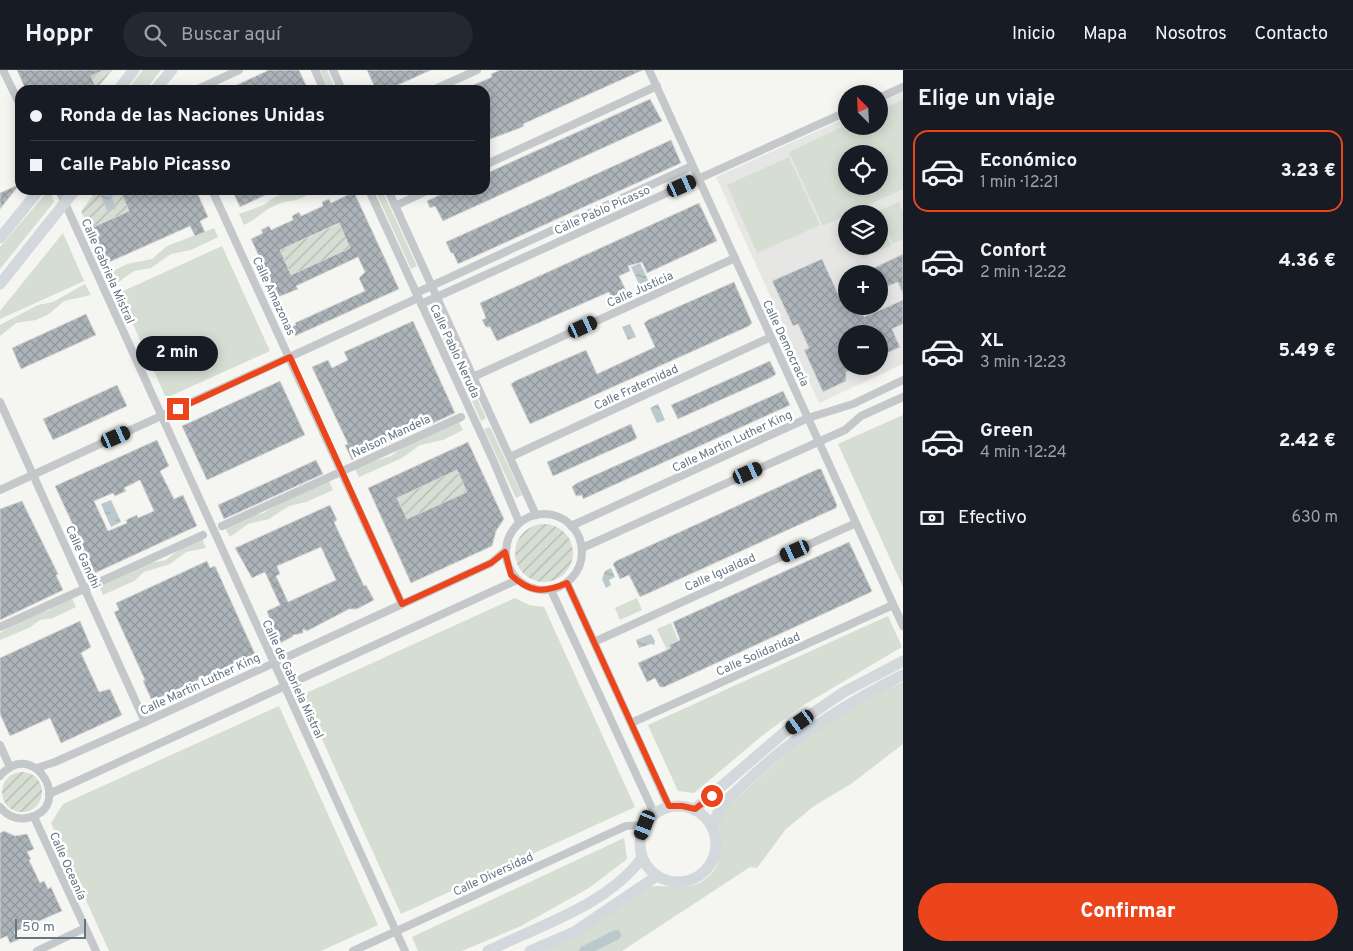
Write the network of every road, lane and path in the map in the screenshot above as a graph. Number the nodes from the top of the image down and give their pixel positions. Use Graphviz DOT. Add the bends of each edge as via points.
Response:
graph roads {
  1 [pos="3,70"];
  2 [pos="134,70"];
  3 [pos="172,70"];
  4 [pos="239,70"];
  5 [pos="315,70"];
  6 [pos="334,70"];
  7 [pos="477,70"];
  8 [pos="649,70"];
  9 [pos="122,85"];
  10 [pos="159,85"];
  11 [pos="207,85"];
  12 [pos="322,85"];
  13 [pos="340,85"];
  14 [pos="444,85"];
  15 [pos="657,86"];
  16 [pos="903,87"];
  17 [pos="888,94"];
  18 [pos="15,95"];
  19 [pos="838,116"];
  20 [pos="490,162"];
  21 [pos="692,166"];
  22 [pos="698,179"];
  23 [pos="34,195"];
  24 [pos="61,195"];
  25 [pos="72,195"];
  26 [pos="214,195"];
  27 [pos="371,195"];
  28 [pos="390,195"];
  29 [pos="418,195"];
  30 [pos="65,204"];
  31 [pos="395,206"];
  32 [pos="0,238"];
  33 [pos="735,258"];
  34 [pos="0,284"];
  35 [pos="432,286"];
  36 [pos="438,297"];
  37 [pos="418,298"];
  38 [pos="771,337"];
  39 [pos="290,357"];
  40 [pos="473,377"];
  41 [pos="903,380"];
  42 [pos="903,397"];
  43 [pos="0,402"];
  44 [pos="162,416"];
  45 [pos="461,417"];
  46 [pos="808,418"];
  47 [pos="819,441"];
  48 [pos="510,457"];
  49 [pos="342,471"];
  50 [pos="34,474"];
  51 [pos="0,490"];
  52 [pos="536,515"];
  53 [pos="519,522"];
  54 [pos="856,523"];
  55 [pos="222,526"];
  56 [pos="572,526"];
  57 [pos="203,535"];
  58 [pos="582,548"];
  59 [pos="505,552"];
  60 [pos="517,580"];
  61 [pos="567,583"];
  62 [pos="84,589"];
  63 [pos="551,590"];
  64 [pos="402,604"];
  65 [pos="894,605"];
  66 [pos="903,626"];
  67 [pos="0,627"];
  68 [pos="594,642"];
  69 [pos="903,661"];
  70 [pos="273,663"];
  71 [pos="903,675"];
  72 [pos="284,686"];
  73 [pos="146,722"];
  74 [pos="631,723"];
  75 [pos="0,745"];
  76 [pos="10,767"];
  77 [pos="37,768"];
  78 [pos="0,776"];
  79 [pos="49,794"];
  80 [pos="669,806"];
  81 [pos="0,807"];
  82 [pos="695,809"];
  83 [pos="654,814"];
  84 [pos="3,816"];
  85 [pos="34,817"];
  86 [pos="645,825"];
  87 [pos="714,830"];
  88 [pos="642,858"];
  89 [pos="657,876"];
  90 [pos="85,928"];
  91 [pos="396,931"];
  92 [pos="37,951"];
  93 [pos="96,951"];
  94 [pos="353,951"];
  95 [pos="405,951"];
  96 [pos="488,951"];
  97 [pos="530,951"];
  1 -- 18 [label="street"];
  2 -- 9 [label="street"];
  3 -- 10 [label="street"];
  4 -- 11 [label="street"];
  5 -- 12 [label="street"];
  6 -- 13 [label="street"];
  7 -- 14 [label="street"];
  8 -- 15 [label="street, Calle Democracia"];
  15 -- 20 [label="street"];
  15 -- 21 [label="street, Calle Democracia"];
  16 -- 17 [label="street"];
  19 -- 22 [label="street, Calle Pablo Picasso"];
  21 -- 22 [label="street, Calle Democracia"];
  21 -- 35 [label="street, Calle Pablo Picasso"];
  22 -- 33 [label="street, Calle Democracia"];
  22 -- 36 [label="street, Calle Pablo Picasso"];
  23 -- 32 [label="street"];
  24 -- 30 [label="street, Calle Gabriela Mistral"];
  25 -- 30 [label="street"];
  26 -- 39 [label="street, Calle Amazonas"];
  27 -- 37 [label="street, Calle Pablo Neruda"];
  28 -- 31 [label="street, Calle Pablo Neruda"];
  29 -- 31 [label="street"];
  30 -- 34 [label="street"];
  30 -- 44 [label="street, Calle Gabriela Mistral"];
  31 -- 35 [label="street, Calle Pablo Neruda"];
  33 -- 38 [label="street, Calle Democracia"];
  33 -- 40 [label="street, Calle Justicia"];
  35 -- 36 [label="street, Calle Pablo Neruda"];
  35 -- 37 [label="street, Calle Pablo Picasso"];
  36 -- 37 [label="street, Calle Pablo Picasso"];
  36 -- 40 [label="street, Calle Pablo Neruda"];
  37 -- 39 [label="street, Calle Pablo Picasso"];
  37 -- 53 [label="street, Calle Pablo Neruda"];
  38 -- 46 [label="street, Calle Democracia"];
  38 -- 48 [label="street, Calle Fraternidad"];
  39 -- 44 [label="street, Calle Pablo Picasso"];
  39 -- 49 [label="street, Calle Amazonas"];
  40 -- 48 [label="street, Calle Pablo Neruda"];
  41 -- 46 [label="street, Calle Martin Luther King" via="853,404"];
  42 -- 47 [label="street" via="861,416 845,430"];
  43 -- 50 [label="street, Calle Gandhi"];
  44 -- 50 [label="street, Calle Pablo Picasso"];
  44 -- 70 [label="street, Calle de Gabriela Mistral"];
  45 -- 49 [label="street, Nelson Mandela"];
  46 -- 47 [label="street, Calle Democracia"];
  46 -- 56 [label="street, Calle Martin Luther King"];
  47 -- 54 [label="street, Calle Democracia"];
  47 -- 58 [label="street"];
  48 -- 52 [label="street, Calle Pablo Neruda"];
  49 -- 55 [label="street, Nelson Mandela"];
  49 -- 64 [label="street, Calle Amazonas"];
  50 -- 51 [label="street, Calle Pablo Picasso"];
  50 -- 62 [label="street, Calle Gandhi"];
  52 -- 53 [label="street"];
  52 -- 56 [label="street" via="555,516"];
  53 -- 59 [label="street" via="510,535"];
  54 -- 65 [label="street, Calle Democracia"];
  54 -- 68 [label="street, Calle Igualdad"];
  56 -- 58 [label="street"];
  57 -- 62 [label="street"];
  58 -- 61 [label="street" via="579,568"];
  59 -- 60 [label="street" via="508,567"];
  59 -- 64 [label="street, Calle Martin Luther King" via="491,563"];
  60 -- 63 [label="street" via="532,589"];
  60 -- 72 [label="street"];
  61 -- 63 [label="street"];
  61 -- 68 [label="street"];
  62 -- 67 [label="street"];
  62 -- 73 [label="street, Calle Gandhi"];
  63 -- 83 [label="street"];
  64 -- 70 [label="street, Calle Martin Luther King"];
  65 -- 66 [label="street, Calle Democracia"];
  65 -- 74 [label="street, Calle Solidaridad"];
  68 -- 74 [label="street"];
  69 -- 82 [label="street" via="844,692 786,731"];
  70 -- 72 [label="street, Calle de Gabriela Mistral"];
  70 -- 73 [label="street, Calle Martin Luther King"];
  71 -- 87 [label="street" via="860,697 767,763 726,802 716,815"];
  72 -- 79 [label="street"];
  72 -- 91 [label="street, Calle de Gabriela Mistral"];
  73 -- 77 [label="street, Calle Martin Luther King"];
  74 -- 80 [label="street"];
  75 -- 76 [label="street"];
  76 -- 77 [label="street" via="22,764"];
  76 -- 78 [label="street"];
  77 -- 79 [label="street" via="46,778"];
  79 -- 85 [label="street" via="44,809"];
  80 -- 82 [label="street"];
  80 -- 83 [label="street"];
  81 -- 84 [label="street"];
  82 -- 87 [label="street"];
  83 -- 86 [label="street"];
  84 -- 85 [label="street"];
  85 -- 90 [label="street, Calle Oceanía"];
  86 -- 88 [label="street" via="640,847"];
  86 -- 91 [label="street, Calle Diversidad" via="626,826"];
  87 -- 89 [label="street" via="715,853 702,873 680,882"];
  88 -- 89 [label="street"];
  88 -- 96 [label="street" via="626,877 599,896 543,927"];
  89 -- 97 [label="street" via="574,932"];
  90 -- 92 [label="street"];
  90 -- 93 [label="street, Calle Oceanía"];
  91 -- 94 [label="street, Calle Diversidad"];
  91 -- 95 [label="street, Calle de Gabriela Mistral"];
}
